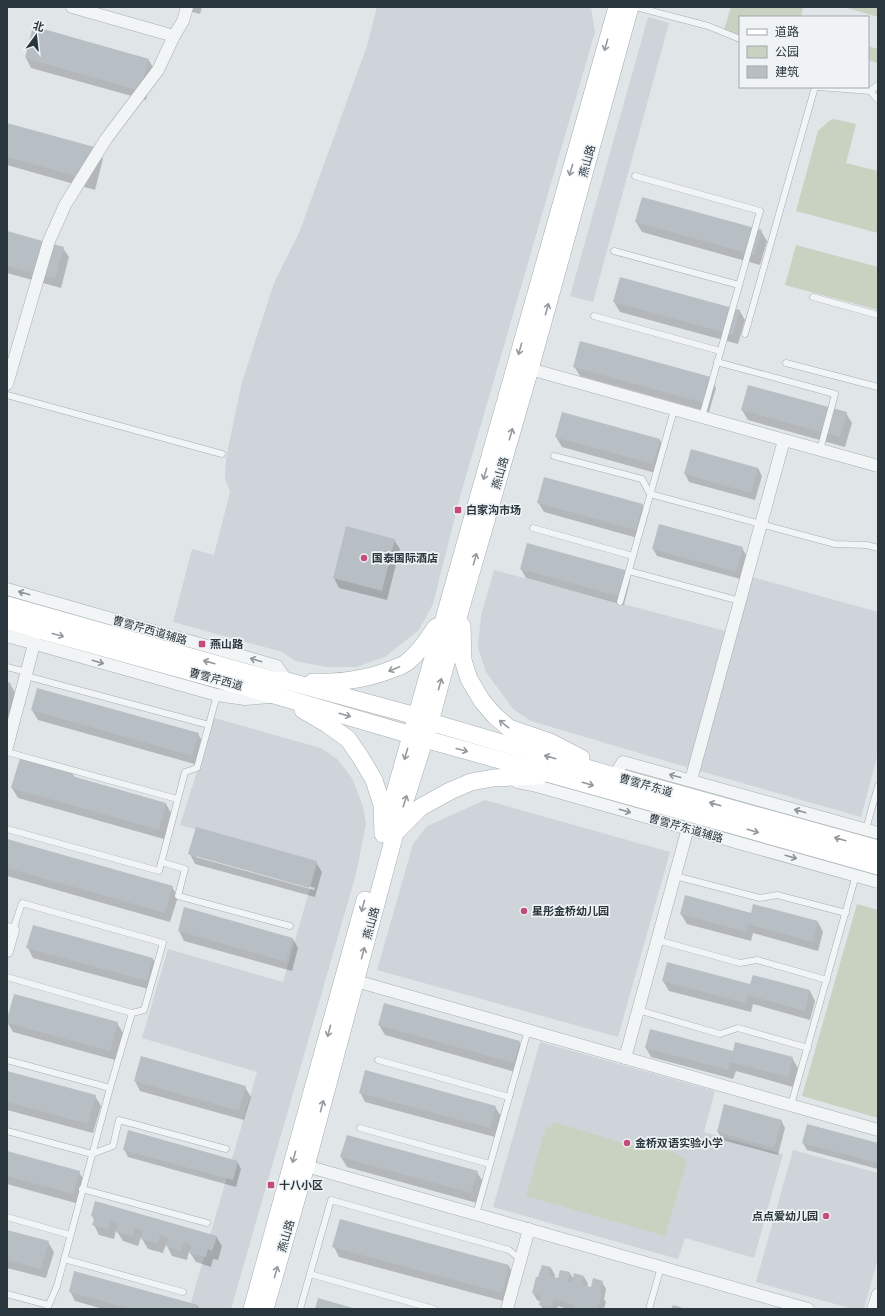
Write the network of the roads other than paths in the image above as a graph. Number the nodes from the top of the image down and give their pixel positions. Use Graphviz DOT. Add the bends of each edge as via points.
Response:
graph roads {
  1 [pos="72,7"];
  2 [pos="187,7"];
  3 [pos="617,7"];
  4 [pos="630,7"];
  5 [pos="636,7"];
  6 [pos="174,36"];
  7 [pos="739,39"];
  8 [pos="878,85"];
  9 [pos="815,88"];
  10 [pos="832,88"];
  11 [pos="870,91"];
  12 [pos="878,100"];
  13 [pos="635,176"];
  14 [pos="614,251"];
  15 [pos="739,285"];
  16 [pos="813,297"];
  17 [pos="878,315"];
  18 [pos="594,316"];
  19 [pos="745,334"];
  20 [pos="720,351"];
  21 [pos="717,362"];
  22 [pos="786,363"];
  23 [pos="530,369"];
  24 [pos="7,384"];
  25 [pos="878,387"];
  26 [pos="7,395"];
  27 [pos="674,410"];
  28 [pos="702,417"];
  29 [pos="784,440"];
  30 [pos="820,450"];
  31 [pos="222,454"];
  32 [pos="554,456"];
  33 [pos="878,466"];
  34 [pos="650,494"];
  35 [pos="761,525"];
  36 [pos="533,528"];
  37 [pos="878,548"];
  38 [pos="633,556"];
  39 [pos="629,571"];
  40 [pos="7,589"];
  41 [pos="740,601"];
  42 [pos="620,602"];
  43 [pos="7,605"];
  44 [pos="454,607"];
  45 [pos="7,621"];
  46 [pos="7,636"];
  47 [pos="34,636"];
  48 [pos="7,667"];
  49 [pos="27,674"];
  50 [pos="287,680"];
  51 [pos="217,695"];
  52 [pos="278,696"];
  53 [pos="423,719"];
  54 [pos="209,725"];
  55 [pos="418,737"];
  56 [pos="7,747"];
  57 [pos="7,752"];
  58 [pos="619,769"];
  59 [pos="556,775"];
  60 [pos="493,778"];
  61 [pos="691,780"];
  62 [pos="878,786"];
  63 [pos="177,799"];
  64 [pos="688,828"];
  65 [pos="7,829"];
  66 [pos="866,830"];
  67 [pos="878,833"];
  68 [pos="389,834"];
  69 [pos="878,849"];
  70 [pos="161,862"];
  71 [pos="878,866"];
  72 [pos="675,876"];
  73 [pos="856,876"];
  74 [pos="878,882"];
  75 [pos="846,913"];
  76 [pos="290,926"];
  77 [pos="10,930"];
  78 [pos="657,940"];
  79 [pos="7,950"];
  80 [pos="7,977"];
  81 [pos="827,980"];
  82 [pos="356,981"];
  83 [pos="638,1010"];
  84 [pos="132,1013"];
  85 [pos="528,1030"];
  86 [pos="808,1048"];
  87 [pos="625,1058"];
  88 [pos="7,1060"];
  89 [pos="378,1060"];
  90 [pos="110,1088"];
  91 [pos="509,1097"];
  92 [pos="791,1105"];
  93 [pos="360,1128"];
  94 [pos="7,1130"];
  95 [pos="878,1130"];
  96 [pos="226,1149"];
  97 [pos="92,1154"];
  98 [pos="490,1164"];
  99 [pos="306,1166"];
  100 [pos="82,1189"];
  101 [pos="476,1214"];
  102 [pos="7,1217"];
  103 [pos="207,1223"];
  104 [pos="528,1229"];
  105 [pos="70,1235"];
  106 [pos="64,1259"];
  107 [pos="520,1259"];
  108 [pos="661,1267"];
  109 [pos="310,1274"];
  110 [pos="183,1292"];
  111 [pos="7,1294"];
  112 [pos="878,1294"];
  113 [pos="47,1307"];
  114 [pos="252,1309"];
  115 [pos="265,1309"];
  116 [pos="300,1309"];
  117 [pos="434,1309"];
  118 [pos="507,1309"];
  119 [pos="649,1309"];
  120 [pos="806,1309"];
  121 [pos="874,1309"];
  1 -- 6 [label="street"];
  2 -- 6 [label="street" via="183,21"];
  3 -- 44 [label="main road, 燕山路, one-way"];
  23 -- 4 [label="main road, 燕山路, one-way"];
  5 -- 7 [label="lane" via="708,26"];
  6 -- 24 [label="street" via="158,70 106,139 65,205 49,241"];
  8 -- 11 [label="lane"];
  9 -- 19 [label="lane"];
  10 -- 11 [label="lane"];
  11 -- 12 [label="lane"];
  13 -- 15 [label="lane" via="760,211"];
  14 -- 15 [label="lane"];
  15 -- 20 [label="lane"];
  16 -- 17 [label="lane"];
  18 -- 20 [label="lane"];
  20 -- 21 [label="lane"];
  21 -- 28 [label="lane"];
  21 -- 30 [label="lane" via="835,394"];
  22 -- 25 [label="lane"];
  23 -- 27 [label="street"];
  44 -- 23 [label="main road, 燕山路, one-way"];
  26 -- 31 [label="lane"];
  27 -- 28 [label="street"];
  27 -- 34 [label="lane"];
  28 -- 29 [label="street"];
  29 -- 30 [label="street"];
  29 -- 35 [label="street"];
  30 -- 33 [label="street"];
  32 -- 34 [label="lane" via="642,479"];
  34 -- 35 [label="lane"];
  34 -- 38 [label="lane"];
  35 -- 37 [label="lane" via="835,544"];
  35 -- 41 [label="street"];
  36 -- 38 [label="lane"];
  38 -- 39 [label="lane"];
  39 -- 41 [label="lane"];
  39 -- 42 [label="lane"];
  50 -- 40 [label="street, 曹雪芹西道辅路, one-way" via="277,666"];
  41 -- 61 [label="street"];
  50 -- 43 [label="main road, 曹雪芹西道, one-way" via="273,680"];
  44 -- 50 [label="main road, one-way" via="424,646 406,664 355,680"];
  44 -- 53 [label="main road, 燕山路"];
  58 -- 44 [label="main road, one-way" via="508,728 495,716 482,701 469,679"];
  45 -- 47 [label="main road, 曹雪芹西道"];
  46 -- 47 [label="street"];
  47 -- 49 [label="street"];
  47 -- 51 [label="street, one-way"];
  47 -- 52 [label="main road, 曹雪芹西道, one-way"];
  48 -- 49 [label="lane"];
  49 -- 54 [label="lane"];
  49 -- 56 [label="street"];
  50 -- 53 [label="main road, 曹雪芹西道"];
  51 -- 52 [label="street" via="245,700"];
  51 -- 54 [label="lane"];
  52 -- 55 [label="main road, 曹雪芹西道, one-way"];
  52 -- 68 [label="main road" via="348,739 374,780"];
  53 -- 55 [label="main road, 燕山路"];
  58 -- 53 [label="main road, 曹雪芹东道, one-way"];
  54 -- 63 [label="lane" via="197,768 185,772"];
  55 -- 59 [label="main road, 曹雪芹东道, one-way"];
  55 -- 68 [label="main road, 燕山路"];
  57 -- 63 [label="lane"];
  61 -- 58 [label="street, one-way"];
  69 -- 58 [label="main road, 曹雪芹东道, one-way"];
  59 -- 60 [label="main road"];
  59 -- 71 [label="main road, 曹雪芹东道, one-way"];
  60 -- 64 [label="street, 曹雪芹东道辅路, one-way" via="533,785"];
  60 -- 68 [label="main road" via="471,782 450,791 420,808"];
  66 -- 61 [label="street, one-way"];
  62 -- 66 [label="lane"];
  63 -- 70 [label="lane"];
  64 -- 72 [label="street"];
  64 -- 73 [label="street, 曹雪芹东道辅路, one-way"];
  65 -- 70 [label="lane" via="159,871"];
  66 -- 67 [label="street"];
  82 -- 68 [label="main road, 燕山路, one-way"];
  68 -- 114 [label="main road, 燕山路, one-way"];
  70 -- 76 [label="lane" via="185,869 178,896"];
  72 -- 75 [label="lane" via="760,898 777,895"];
  72 -- 78 [label="street"];
  73 -- 74 [label="street, 曹雪芹东道辅路"];
  73 -- 75 [label="lane"];
  75 -- 81 [label="lane"];
  77 -- 79 [label="street"];
  77 -- 84 [label="lane" via="22,903 163,943 144,1010"];
  78 -- 81 [label="lane" via="740,963 757,960"];
  78 -- 83 [label="street"];
  80 -- 84 [label="lane"];
  81 -- 86 [label="lane"];
  82 -- 85 [label="street"];
  99 -- 82 [label="main road, 燕山路, one-way"];
  83 -- 86 [label="lane" via="720,1034 738,1028"];
  83 -- 87 [label="street"];
  84 -- 90 [label="lane"];
  85 -- 87 [label="street"];
  85 -- 91 [label="lane"];
  86 -- 92 [label="lane"];
  87 -- 92 [label="street"];
  88 -- 90 [label="lane"];
  89 -- 91 [label="lane"];
  90 -- 97 [label="lane"];
  91 -- 98 [label="lane"];
  92 -- 95 [label="street"];
  93 -- 98 [label="lane"];
  94 -- 97 [label="lane"];
  96 -- 97 [label="lane" via="119,1120 113,1146"];
  97 -- 100 [label="lane"];
  98 -- 101 [label="lane"];
  99 -- 101 [label="street"];
  115 -- 99 [label="main road, 燕山路, one-way"];
  100 -- 103 [label="lane"];
  100 -- 105 [label="lane"];
  101 -- 104 [label="street"];
  102 -- 105 [label="lane"];
  104 -- 107 [label="street"];
  104 -- 108 [label="street"];
  105 -- 106 [label="lane"];
  106 -- 110 [label="lane"];
  106 -- 113 [label="lane"];
  107 -- 109 [label="lane" via="508,1250 331,1200"];
  107 -- 118 [label="street"];
  108 -- 119 [label="lane"];
  108 -- 120 [label="street"];
  109 -- 116 [label="lane"];
  109 -- 117 [label="lane"];
  111 -- 113 [label="lane"];
  112 -- 121 [label="street"];
}
